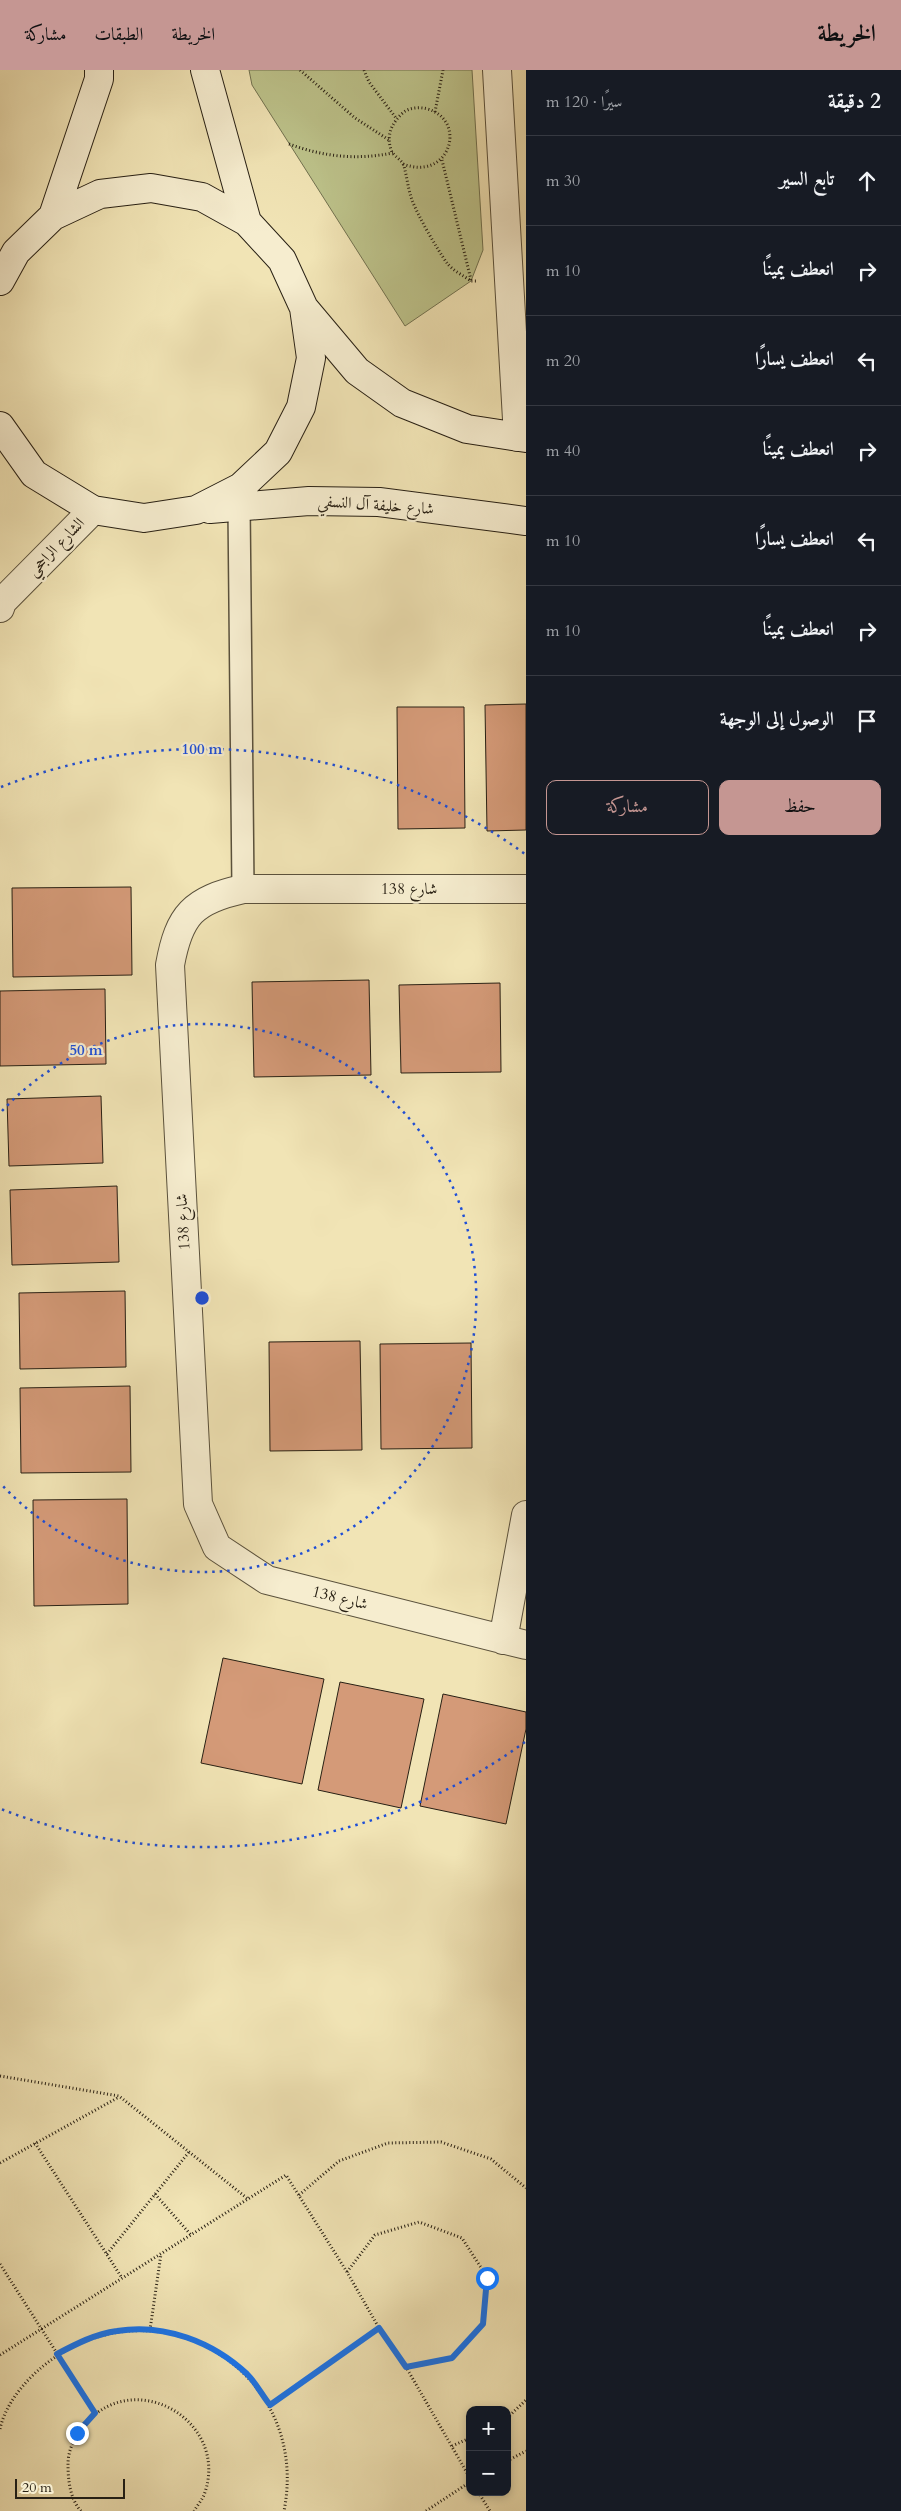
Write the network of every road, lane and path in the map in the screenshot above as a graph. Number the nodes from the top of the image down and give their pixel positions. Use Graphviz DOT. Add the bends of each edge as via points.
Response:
graph roads {
  1 [pos="99,70"];
  2 [pos="205,70"];
  3 [pos="300,70"];
  4 [pos="364,70"];
  5 [pos="443,70"];
  6 [pos="497,70"];
  7 [pos="435,112"];
  8 [pos="396,118"];
  9 [pos="389,140"];
  10 [pos="289,144"];
  11 [pos="393,153"];
  12 [pos="442,160"];
  13 [pos="403,164"];
  14 [pos="53,216"];
  15 [pos="247,222"];
  16 [pos="0,281"];
  17 [pos="304,308"];
  18 [pos="0,426"];
  19 [pos="522,437"];
  20 [pos="239,506"];
  21 [pos="93,510"];
  22 [pos="196,510"];
  23 [pos="526,521"];
  24 [pos="0,608"];
  25 [pos="243,889"];
  26 [pos="526,889"];
  27 [pos="526,1515"];
  28 [pos="514,1642"];
  29 [pos="0,2076"];
  30 [pos="119,2096"];
  31 [pos="35,2143"];
  32 [pos="189,2152"];
  33 [pos="0,2163"];
  34 [pos="526,2188"];
  35 [pos="155,2194"];
  36 [pos="299,2195"];
  37 [pos="248,2199"];
  38 [pos="190,2235"];
  39 [pos="161,2253"];
  40 [pos="107,2254"];
  41 [pos="0,2264"];
  42 [pos="348,2272"];
  43 [pos="122,2278"];
  44 [pos="41,2328"];
  45 [pos="379,2328"];
  46 [pos="150,2330"];
  47 [pos="57,2354"];
  48 [pos="0,2355"];
  49 [pos="406,2367"];
  50 [pos="526,2400"];
  51 [pos="270,2405"];
  52 [pos="95,2413"];
  53 [pos="511,2414"];
  54 [pos="1,2423"];
  55 [pos="0,2428"];
  56 [pos="466,2440"];
  57 [pos="452,2446"];
  58 [pos="526,2451"];
  59 [pos="511,2459"];
  60 [pos="466,2471"];
  61 [pos="466,2485"];
  62 [pos="481,2496"];
  63 [pos="81,2511"];
  64 [pos="194,2511"];
  65 [pos="284,2511"];
  66 [pos="426,2511"];
  67 [pos="490,2511"];
  1 -- 14 [label="street" via="99,79"];
  2 -- 15 [label="street"];
  3 -- 9 [label="path" via="355,118"];
  4 -- 8 [label="path"];
  5 -- 7 [label="path"];
  6 -- 19 [label="street"];
  7 -- 8 [label="path" via="414,109"];
  7 -- 12 [label="path" via="445,121 450,134 449,148"];
  8 -- 9 [label="path"];
  9 -- 11 [label="path"];
  10 -- 11 [label="path" via="340,158 367,158"];
  11 -- 13 [label="path"];
  12 -- 13 [label="path" via="430,167 416,169"];
  12 -- 13 [label="path" via="471,281 448,264 412,200"];
  14 -- 15 [label="street" via="100,194 151,188 202,197"];
  14 -- 16 [label="street" via="16,252"];
  15 -- 17 [label="street" via="282,260"];
  17 -- 19 [label="street" via="357,370 402,403 467,428"];
  17 -- 22 [label="street" via="311,358 301,407 282,445 241,487"];
  18 -- 21 [label="street" via="34,474"];
  20 -- 22 [label="street, شارع خليفة آل النسفي"];
  20 -- 23 [label="street, شارع خليفة آل النسفي" via="309,501 379,502"];
  20 -- 25 [label="lane"];
  21 -- 22 [label="street" via="144,518"];
  21 -- 24 [label="street, الشارع الراجحي" via="2,602"];
  25 -- 26 [label="street, شارع 138"];
  25 -- 28 [label="street, شارع 138" via="214,895 190,912 175,936 170,965 198,1504 217,1547 267,1580"];
  27 -- 28 [label="street"];
  29 -- 30 [label="path"];
  30 -- 31 [label="path"];
  30 -- 32 [label="path"];
  31 -- 33 [label="path"];
  31 -- 40 [label="path"];
  32 -- 35 [label="path"];
  32 -- 37 [label="path"];
  34 -- 36 [label="path" via="490,2160 441,2142 388,2143 339,2161"];
  35 -- 38 [label="path"];
  35 -- 40 [label="path"];
  36 -- 37 [label="path" via="286,2175"];
  36 -- 42 [label="path"];
  37 -- 38 [label="path"];
  38 -- 39 [label="path"];
  39 -- 43 [label="path"];
  39 -- 46 [label="path"];
  40 -- 43 [label="path"];
  41 -- 44 [label="path"];
  42 -- 45 [label="path"];
  42 -- 49 [label="path" via="375,2235 419,2222 462,2238 487,2278 483,2324 452,2358"];
  43 -- 44 [label="path"];
  44 -- 47 [label="path"];
  44 -- 48 [label="path"];
  45 -- 49 [label="path"];
  45 -- 51 [label="path"];
  46 -- 47 [label="path" via="118,2331 86,2339"];
  46 -- 51 [label="path" via="186,2336 220,2352 248,2375"];
  47 -- 52 [label="path"];
  47 -- 54 [label="path" via="34,2373"];
  49 -- 57 [label="path"];
  50 -- 53 [label="path"];
  51 -- 65 [label="path" via="285,2445 289,2487"];
  52 -- 63 [label="path" via="77,2433 68,2457 68,2483"];
  52 -- 64 [label="path" via="118,2401 144,2399 169,2406 190,2422 204,2444 209,2469 204,2495"];
  54 -- 55 [label="path"];
  56 -- 57 [label="path"];
  57 -- 60 [label="path"];
  58 -- 59 [label="path"];
  61 -- 66 [label="path"];
  62 -- 67 [label="path"];
}
